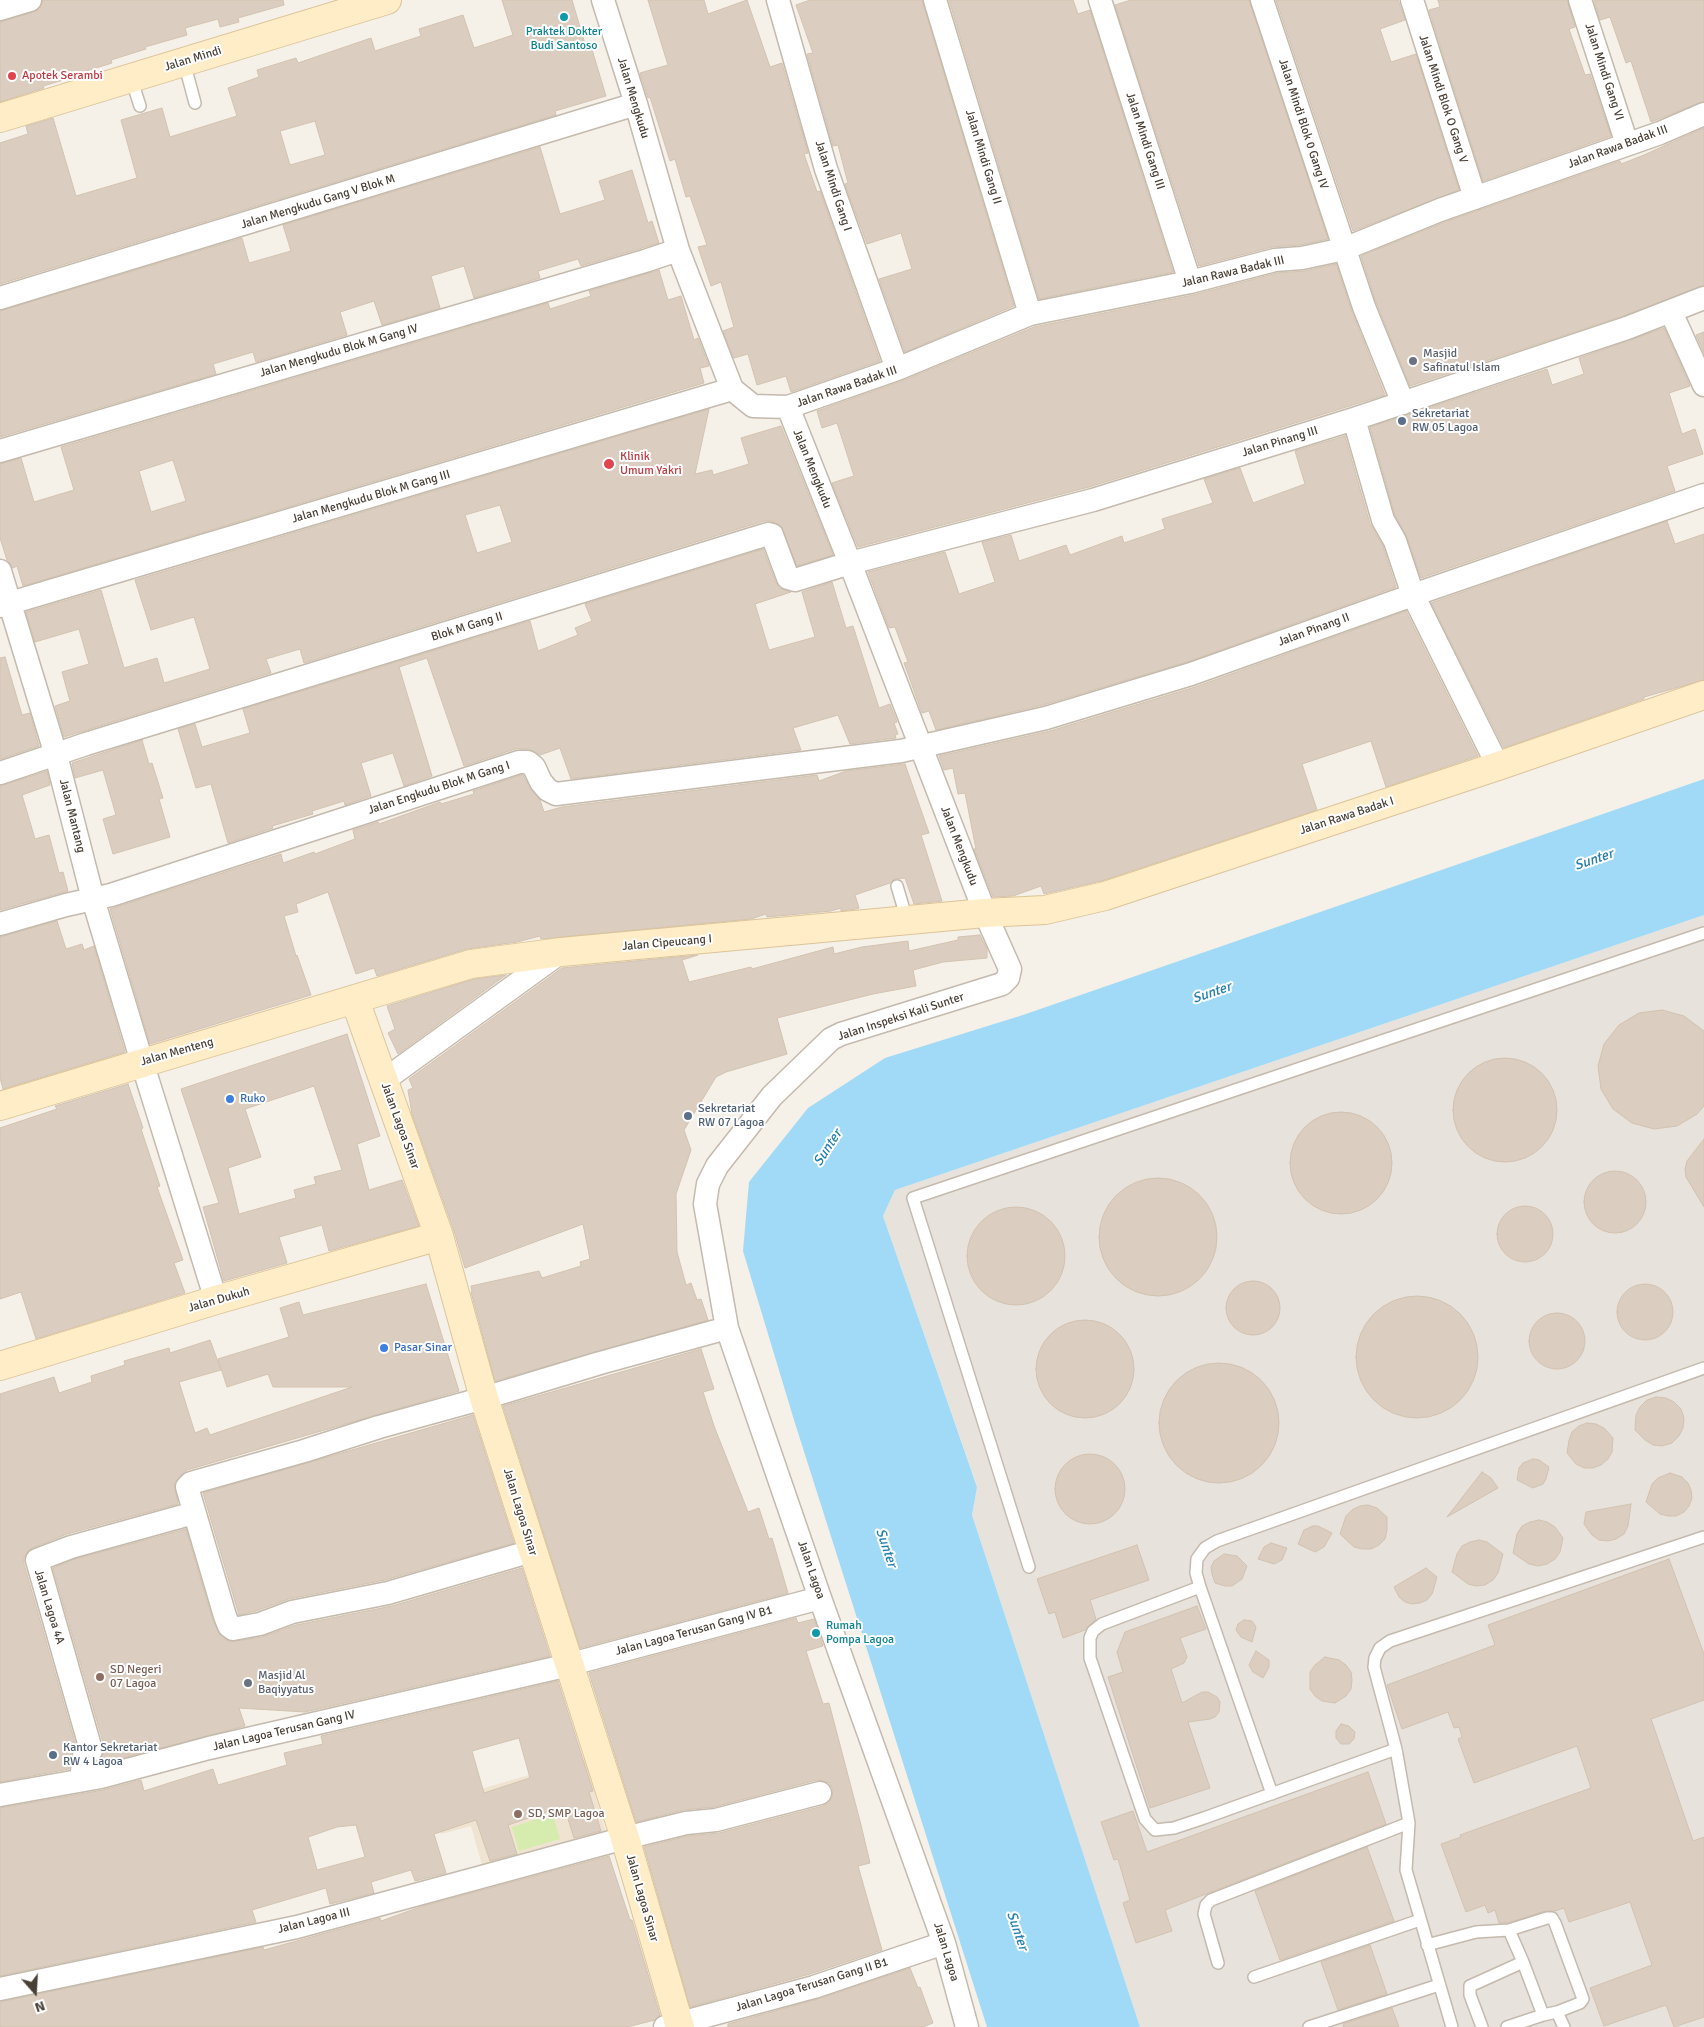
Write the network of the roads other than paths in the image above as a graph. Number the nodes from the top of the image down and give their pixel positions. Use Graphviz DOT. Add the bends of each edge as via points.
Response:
graph roads {
  1 [pos="30,0"];
  2 [pos="387,0"];
  3 [pos="603,0"];
  4 [pos="778,0"];
  5 [pos="935,0"];
  6 [pos="1100,0"];
  7 [pos="1262,0"];
  8 [pos="1412,0"];
  9 [pos="1580,0"];
  10 [pos="0,9"];
  11 [pos="184,62"];
  12 [pos="131,78"];
  13 [pos="195,103"];
  14 [pos="636,104"];
  15 [pos="140,106"];
  16 [pos="1704,114"];
  17 [pos="0,118"];
  18 [pos="1627,144"];
  19 [pos="1475,198"];
  20 [pos="1344,249"];
  21 [pos="678,250"];
  22 [pos="1190,282"];
  23 [pos="0,298"];
  24 [pos="1704,298"];
  25 [pos="1671,312"];
  26 [pos="1030,314"];
  27 [pos="897,369"];
  28 [pos="1704,386"];
  29 [pos="732,389"];
  30 [pos="1403,402"];
  31 [pos="788,407"];
  32 [pos="1354,419"];
  33 [pos="0,451"];
  34 [pos="1704,495"];
  35 [pos="850,563"];
  36 [pos="0,571"];
  37 [pos="1413,594"];
  38 [pos="4,604"];
  39 [pos="1704,695"];
  40 [pos="910,748"];
  41 [pos="56,755"];
  42 [pos="1498,766"];
  43 [pos="0,773"];
  44 [pos="897,886"];
  45 [pos="93,899"];
  46 [pos="985,914"];
  47 [pos="908,921"];
  48 [pos="0,924"];
  49 [pos="1704,933"];
  50 [pos="561,952"];
  51 [pos="1010,969"];
  52 [pos="355,1000"];
  53 [pos="142,1062"];
  54 [pos="383,1081"];
  55 [pos="0,1106"];
  56 [pos="717,1166"];
  57 [pos="439,1236"];
  58 [pos="216,1300"];
  59 [pos="727,1328"];
  60 [pos="0,1366"];
  61 [pos="1704,1368"];
  62 [pos="484,1398"];
  63 [pos="194,1513"];
  64 [pos="1704,1538"];
  65 [pos="532,1551"];
  66 [pos="1029,1567"];
  67 [pos="1200,1586"];
  68 [pos="820,1598"];
  69 [pos="568,1664"];
  70 [pos="1396,1749"];
  71 [pos="81,1779"];
  72 [pos="820,1793"];
  73 [pos="1272,1794"];
  74 [pos="0,1795"];
  75 [pos="1409,1823"];
  76 [pos="625,1838"];
  77 [pos="1420,1920"];
  78 [pos="1509,1930"];
  79 [pos="944,1942"];
  80 [pos="1427,1945"];
  81 [pos="1523,1962"];
  82 [pos="1218,1963"];
  83 [pos="1254,1977"];
  84 [pos="1439,1985"];
  85 [pos="0,1989"];
  86 [pos="1557,2012"];
  87 [pos="1543,2015"];
  88 [pos="675,2026"];
  89 [pos="967,2027"];
  90 [pos="1309,2027"];
  91 [pos="1452,2027"];
  92 [pos="1482,2027"];
  93 [pos="1507,2027"];
  94 [pos="1564,2027"];
  1 -- 10 [label="street"];
  2 -- 11 [label="street, Jalan Mindi"];
  3 -- 14 [label="street, Jalan Mengkudu"];
  4 -- 27 [label="street, Jalan Mindi Gang I" via="826,169"];
  5 -- 26 [label="street, Jalan Mindi Gang II"];
  6 -- 22 [label="street, Jalan Mindi Gang III"];
  7 -- 20 [label="street, Jalan Mindi Blok 0 Gang IV"];
  8 -- 19 [label="street, Jalan Mindi Blok O Gang V"];
  9 -- 18 [label="street, Jalan Mindi Gang VI"];
  11 -- 12 [label="street, Jalan Mindi"];
  11 -- 13 [label="lane"];
  12 -- 15 [label="lane"];
  12 -- 17 [label="street, Jalan Mindi"];
  14 -- 21 [label="street, Jalan Mengkudu"];
  14 -- 23 [label="street, Jalan Mengkudu Gang V Blok M"];
  16 -- 18 [label="street, Jalan Rawa Badak III"];
  18 -- 19 [label="street, Jalan Rawa Badak III"];
  19 -- 20 [label="street, Jalan Rawa Badak III"];
  20 -- 22 [label="street, Jalan Rawa Badak III" via="1276,260"];
  20 -- 30 [label="street, Jalan Mindi Blok 0 Gang IV"];
  21 -- 29 [label="street, Jalan Mengkudu"];
  21 -- 33 [label="street, Jalan Mengkudu Blok M Gang IV"];
  22 -- 26 [label="street, Jalan Rawa Badak III"];
  24 -- 25 [label="street, Jalan Pinang III"];
  25 -- 28 [label="street"];
  25 -- 30 [label="street, Jalan Pinang III"];
  26 -- 27 [label="street, Jalan Rawa Badak III"];
  27 -- 31 [label="street, Jalan Rawa Badak III"];
  29 -- 31 [label="street, Jalan Mengkudu" via="753,406"];
  29 -- 38 [label="street, Jalan Mengkudu Blok M Gang III"];
  30 -- 32 [label="street, Jalan Pinang III"];
  31 -- 35 [label="street, Jalan Mengkudu"];
  32 -- 35 [label="street, Jalan Pinang III" via="1093,500"];
  32 -- 37 [label="street" via="1383,520 1395,540"];
  34 -- 37 [label="street, Jalan Pinang II"];
  35 -- 40 [label="street, Jalan Mengkudu"];
  35 -- 41 [label="street, Blok M Gang II" via="796,580 788,578 772,535 768,534"];
  36 -- 38 [label="street, Jalan Mantang"];
  37 -- 40 [label="street, Jalan Pinang II" via="1192,674 1046,718"];
  37 -- 42 [label="street"];
  38 -- 41 [label="street, Jalan Mantang"];
  39 -- 42 [label="street, Jalan Rawa Badak I"];
  40 -- 45 [label="street, Jalan Engkudu Blok M Gang I" via="556,794 541,782 534,767 528,762 519,762"];
  40 -- 46 [label="street, Jalan Mengkudu"];
  41 -- 43 [label="street"];
  41 -- 45 [label="street, Jalan Mantang"];
  42 -- 46 [label="street, Jalan Rawa Badak I" via="1105,896 1045,910"];
  44 -- 47 [label="lane"];
  45 -- 48 [label="street, Jalan Engkudu Blok M Gang I"];
  45 -- 53 [label="street, Jalan Mantang"];
  46 -- 47 [label="street, Jalan Cipeucang I"];
  46 -- 51 [label="street, Jalan Mengkudu"];
  47 -- 50 [label="street, Jalan Cipeucang I"];
  49 -- 66 [label="lane" via="913,1198"];
  50 -- 52 [label="street, Jalan Cipeucang I" via="448,969"];
  50 -- 54 [label="street"];
  51 -- 56 [label="street, Jalan Inspeksi Kali Sunter" via="1002,984 832,1039 772,1096"];
  52 -- 53 [label="street, Jalan Menteng"];
  52 -- 54 [label="street, Jalan Lagoa Sinar"];
  53 -- 55 [label="street, Jalan Menteng"];
  53 -- 58 [label="street, Jalan Mantang"];
  54 -- 57 [label="street, Jalan Lagoa Sinar"];
  56 -- 59 [label="street, Jalan Lagoa" via="708,1184 704,1204"];
  57 -- 58 [label="street, Jalan Dukuh"];
  57 -- 62 [label="street, Jalan Lagoa Sinar"];
  58 -- 60 [label="street, Jalan Dukuh"];
  59 -- 62 [label="street"];
  59 -- 68 [label="street, Jalan Lagoa"];
  61 -- 67 [label="lane" via="1218,1541 1197,1559"];
  62 -- 63 [label="street" via="191,1483 187,1487"];
  62 -- 65 [label="street, Jalan Lagoa Sinar"];
  63 -- 65 [label="street" via="225,1616 234,1629 260,1624 292,1612 388,1593"];
  63 -- 71 [label="street, Jalan Lagoa 4A" via="36,1560 91,1750 84,1756"];
  64 -- 70 [label="lane" via="1390,1641 1380,1648 1374,1667"];
  65 -- 69 [label="street, Jalan Lagoa Sinar"];
  67 -- 73 [label="lane"];
  67 -- 73 [label="lane" via="1102,1624 1090,1638 1090,1658 1145,1819 1155,1830 1174,1828"];
  68 -- 69 [label="street, Jalan Lagoa Terusan Gang IV B1"];
  68 -- 79 [label="street, Jalan Lagoa"];
  69 -- 71 [label="street, Jalan Lagoa Terusan Gang IV" via="208,1748 101,1777"];
  69 -- 76 [label="street, Jalan Lagoa Sinar"];
  70 -- 73 [label="lane"];
  70 -- 75 [label="lane"];
  71 -- 74 [label="street, Jalan Lagoa Terusan Gang IV"];
  72 -- 76 [label="street, Jalan Lagoa III" via="716,1820"];
  75 -- 77 [label="lane" via="1406,1870"];
  75 -- 82 [label="lane" via="1211,1900 1204,1914"];
  76 -- 85 [label="street, Jalan Lagoa III" via="297,1926"];
  76 -- 88 [label="street, Jalan Lagoa Sinar"];
  77 -- 80 [label="lane"];
  77 -- 83 [label="lane"];
  78 -- 80 [label="lane" via="1476,1932"];
  78 -- 81 [label="lane"];
  78 -- 86 [label="lane" via="1547,1918 1552,1918 1555,1923 1583,1999"];
  79 -- 88 [label="street, Jalan Lagoa Terusan Gang II B1" via="814,1987"];
  79 -- 89 [label="street, Jalan Lagoa"];
  80 -- 84 [label="lane"];
  81 -- 87 [label="lane"];
  81 -- 92 [label="lane" via="1470,1986 1470,1995"];
  84 -- 90 [label="lane"];
  84 -- 91 [label="lane"];
  86 -- 87 [label="lane"];
  86 -- 94 [label="lane"];
  87 -- 93 [label="lane"];
}
